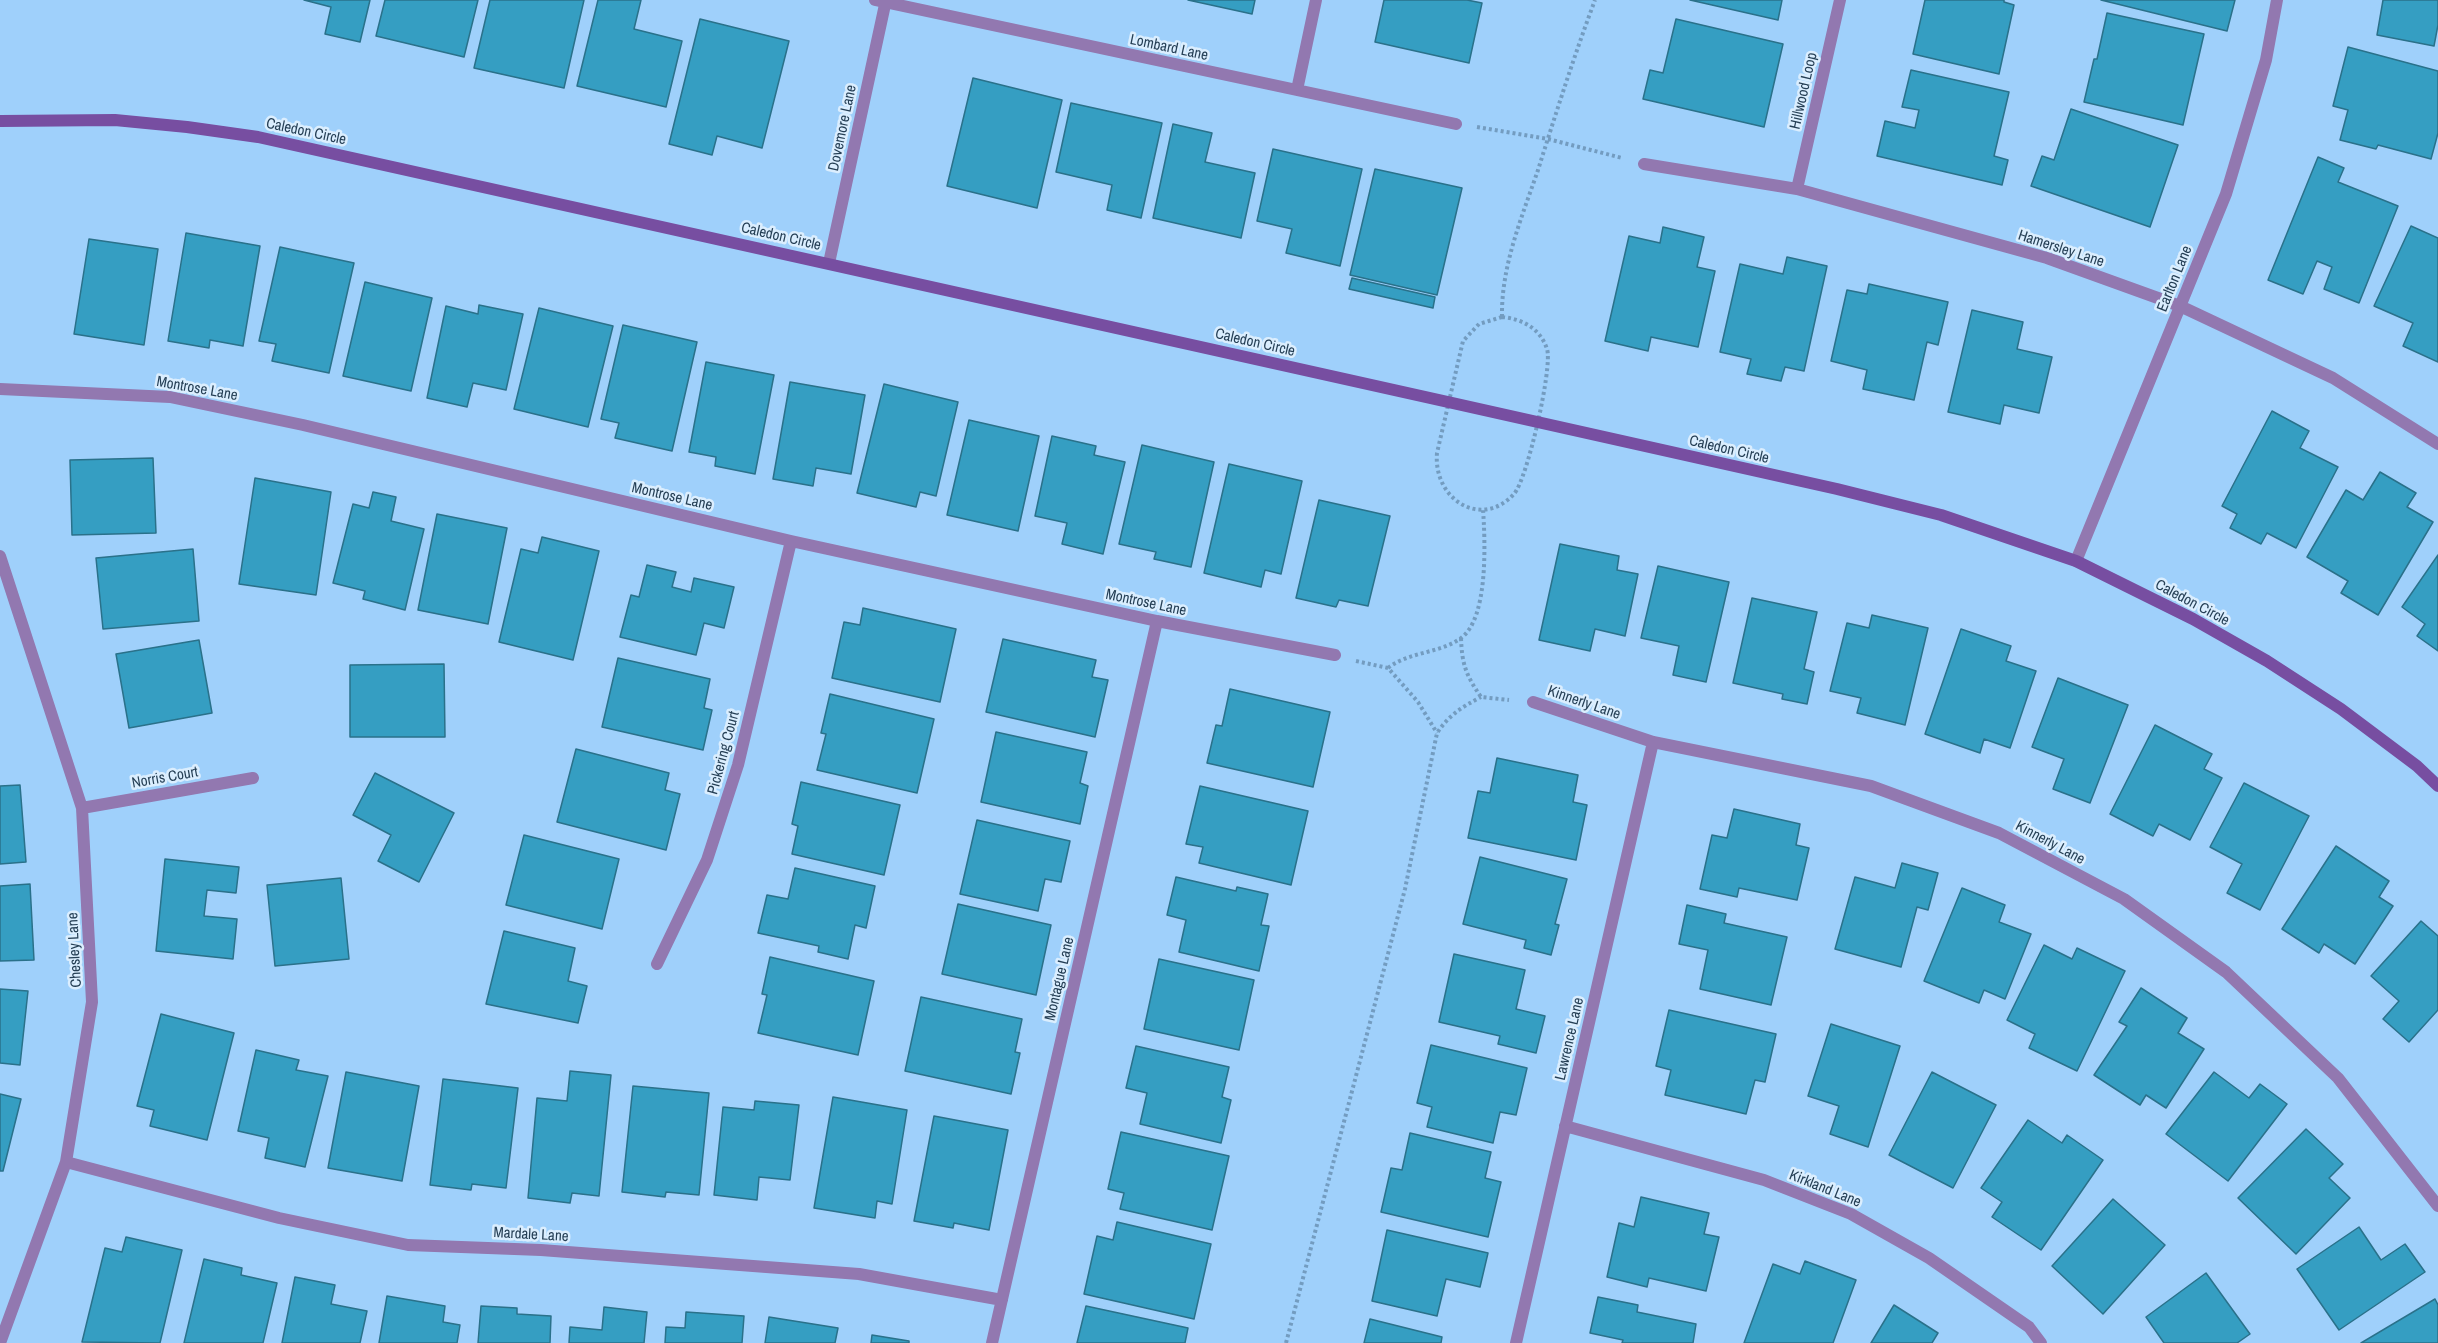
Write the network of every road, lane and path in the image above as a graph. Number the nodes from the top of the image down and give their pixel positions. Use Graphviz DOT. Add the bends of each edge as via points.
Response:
graph roads {
  1 [pos="1316,0"];
  2 [pos="1595,0"];
  3 [pos="1840,0"];
  4 [pos="2277,0"];
  5 [pos="882,1"];
  6 [pos="1297,90"];
  7 [pos="0,121"];
  8 [pos="1456,124"];
  9 [pos="1548,140"];
  10 [pos="1644,164"];
  11 [pos="1797,189"];
  12 [pos="829,263"];
  13 [pos="2180,306"];
  14 [pos="1502,317"];
  15 [pos="0,389"];
  16 [pos="1448,402"];
  17 [pos="1537,422"];
  18 [pos="2438,444"];
  19 [pos="1483,508"];
  20 [pos="791,541"];
  21 [pos="0,556"];
  22 [pos="2076,561"];
  23 [pos="1157,621"];
  24 [pos="1461,638"];
  25 [pos="1335,655"];
  26 [pos="1388,668"];
  27 [pos="1481,697"];
  28 [pos="1533,702"];
  29 [pos="1437,734"];
  30 [pos="1653,742"];
  31 [pos="253,777"];
  32 [pos="2438,786"];
  33 [pos="82,808"];
  34 [pos="657,964"];
  35 [pos="1565,1126"];
  36 [pos="66,1162"];
  37 [pos="2438,1206"];
  38 [pos="1002,1300"];
  39 [pos="0,1343"];
  40 [pos="992,1343"];
  41 [pos="1286,1343"];
  42 [pos="1516,1343"];
  43 [pos="2041,1343"];
  1 -- 6 [label="street"];
  2 -- 9 [label="path"];
  3 -- 11 [label="street, Hillwood Loop"];
  4 -- 13 [label="street, Earlton Lane" via="2266,60 2226,194"];
  5 -- 6 [label="street, Lombard Lane"];
  5 -- 12 [label="street, Dovemore Lane"];
  6 -- 8 [label="street, Lombard Lane"];
  7 -- 12 [label="street, Caledon Circle" via="115,120 258,137"];
  8 -- 9 [label="path"];
  9 -- 10 [label="path"];
  9 -- 14 [label="path" via="1502,287"];
  10 -- 11 [label="street, Hamersley Lane"];
  11 -- 13 [label="street, Hamersley Lane" via="2047,258"];
  12 -- 16 [label="street, Caledon Circle"];
  13 -- 18 [label="street, Hamersley Lane" via="2333,378"];
  13 -- 22 [label="street, Earlton Lane"];
  14 -- 16 [label="path" via="1479,324 1463,342"];
  14 -- 17 [label="path" via="1524,322 1534,329 1547,349 1548,372"];
  15 -- 20 [label="street, Montrose Lane" via="170,397"];
  16 -- 17 [label="street, Caledon Circle"];
  16 -- 19 [label="path" via="1437,453 1438,477 1450,497 1460,504"];
  17 -- 19 [label="path" via="1521,484 1505,501"];
  17 -- 22 [label="street, Caledon Circle" via="1941,515"];
  19 -- 24 [label="path" via="1485,569 1473,623"];
  20 -- 23 [label="street, Montrose Lane"];
  20 -- 34 [label="street, Pickering Court" via="738,765 707,860"];
  21 -- 33 [label="street, Chesley Lane"];
  22 -- 32 [label="street, Caledon Circle" via="2267,661 2341,709"];
  23 -- 25 [label="street, Montrose Lane"];
  23 -- 38 [label="street, Montague Lane"];
  24 -- 26 [label="path" via="1401,658"];
  24 -- 27 [label="path" via="1462,661"];
  25 -- 26 [label="path"];
  26 -- 29 [label="path" via="1418,702"];
  27 -- 28 [label="path"];
  27 -- 29 [label="path" via="1457,710"];
  28 -- 30 [label="street, Kinnerly Lane"];
  29 -- 41 [label="path" via="1405,890"];
  30 -- 35 [label="street, Lawrence Lane"];
  30 -- 37 [label="street, Kinnerly Lane" via="1871,786 1999,833 2124,899 2226,972 2338,1078"];
  31 -- 33 [label="street, Norris Court"];
  33 -- 36 [label="street, Chesley Lane" via="92,1002"];
  35 -- 42 [label="street, Lawrence Lane"];
  35 -- 43 [label="street, Kirkland Lane" via="1764,1180 1851,1214 1929,1258 2029,1327"];
  36 -- 38 [label="street, Mardale Lane" via="279,1218 408,1245 541,1250 859,1274"];
  36 -- 39 [label="street, Chesley Lane"];
  38 -- 40 [label="street, Montague Lane"];
}
